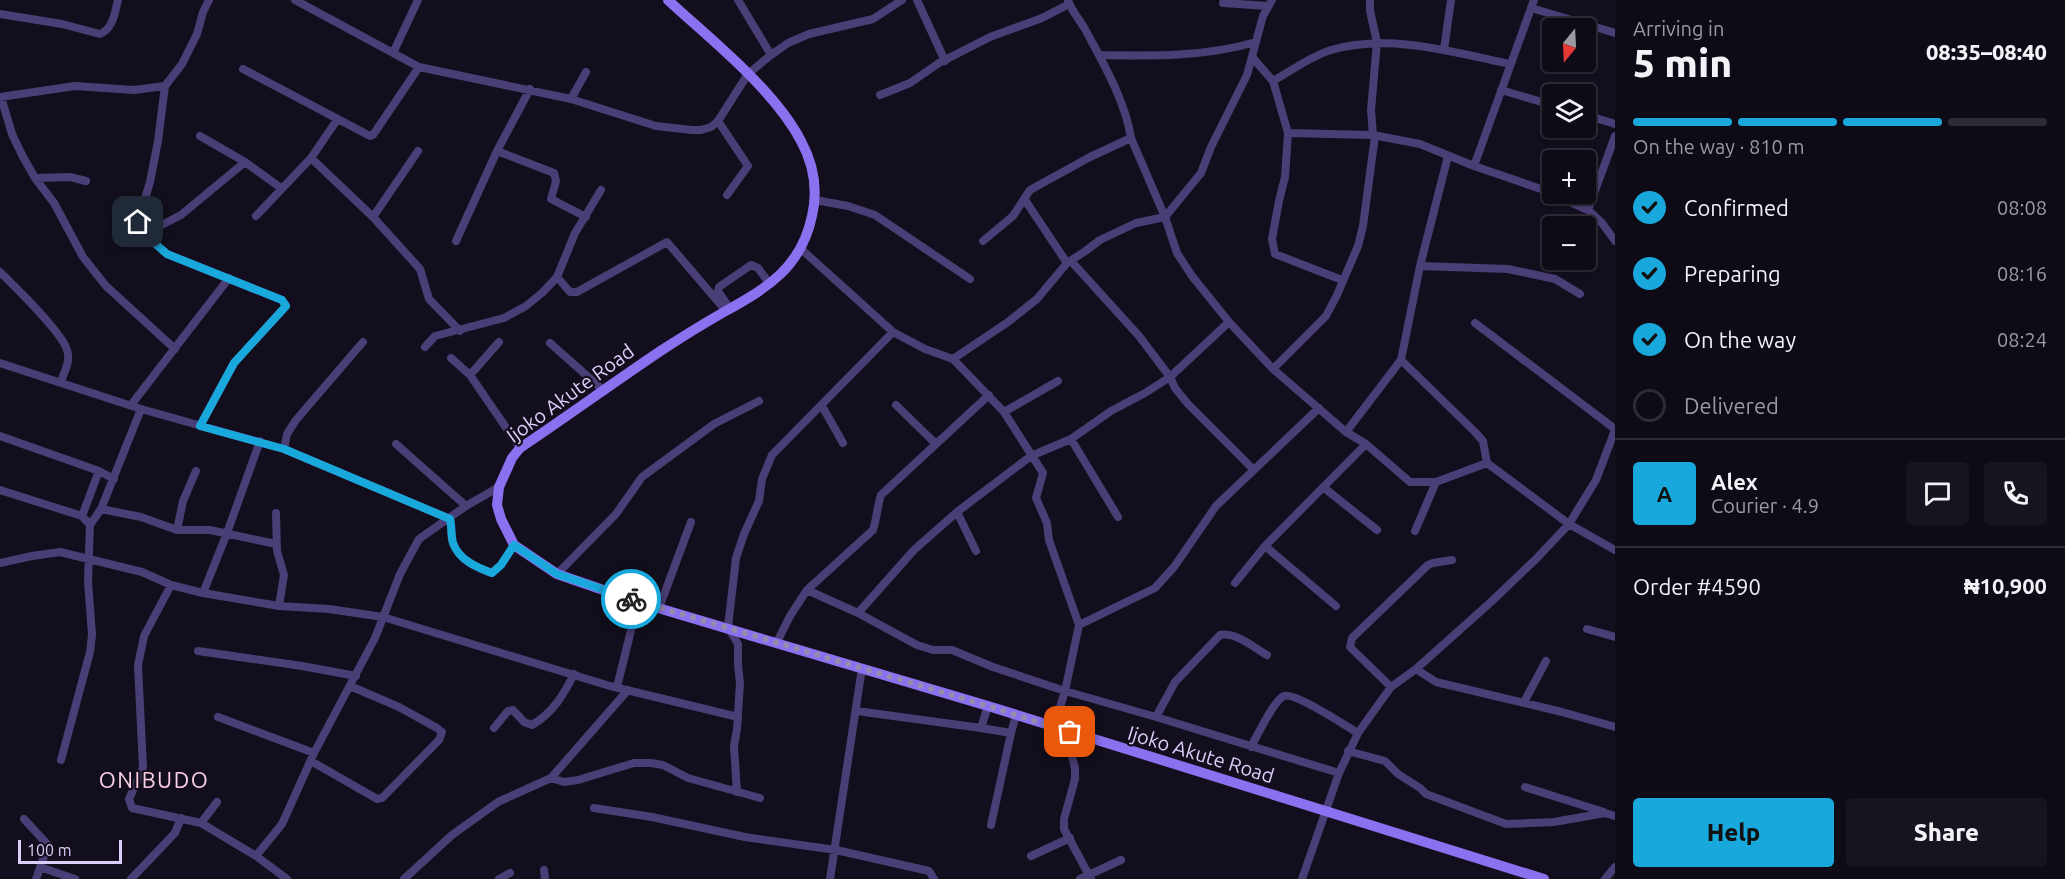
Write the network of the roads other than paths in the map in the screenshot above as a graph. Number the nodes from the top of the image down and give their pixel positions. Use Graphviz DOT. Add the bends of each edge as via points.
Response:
graph roads {
  1 [pos="118,0"];
  2 [pos="209,0"];
  3 [pos="418,0"];
  4 [pos="668,0"];
  5 [pos="738,0"];
  6 [pos="917,0"];
  7 [pos="1370,0"];
  8 [pos="1451,0"];
  9 [pos="297,1"];
  10 [pos="897,2"];
  11 [pos="1068,2"];
  12 [pos="1223,3"];
  13 [pos="1270,3"];
  14 [pos="1533,4"];
  15 [pos="0,14"];
  16 [pos="1615,33"];
  17 [pos="1256,42"];
  18 [pos="1377,42"];
  19 [pos="1444,50"];
  20 [pos="393,53"];
  21 [pos="771,55"];
  22 [pos="1099,56"];
  23 [pos="1252,57"];
  24 [pos="945,61"];
  25 [pos="1510,64"];
  26 [pos="419,67"];
  27 [pos="243,69"];
  28 [pos="586,72"];
  29 [pos="748,75"];
  30 [pos="1273,81"];
  31 [pos="165,86"];
  32 [pos="530,89"];
  33 [pos="1501,90"];
  34 [pos="880,95"];
  35 [pos="1,97"];
  36 [pos="572,99"];
  37 [pos="1542,102"];
  38 [pos="1596,118"];
  39 [pos="337,120"];
  40 [pos="718,121"];
  41 [pos="1615,124"];
  42 [pos="1288,133"];
  43 [pos="200,135"];
  44 [pos="1374,136"];
  45 [pos="1615,136"];
  46 [pos="1131,138"];
  47 [pos="418,151"];
  48 [pos="497,151"];
  49 [pos="1448,156"];
  50 [pos="311,158"];
  51 [pos="1611,161"];
  52 [pos="245,162"];
  53 [pos="1473,166"];
  54 [pos="35,178"];
  55 [pos="86,182"];
  56 [pos="281,188"];
  57 [pos="601,190"];
  58 [pos="727,195"];
  59 [pos="815,200"];
  60 [pos="1025,200"];
  61 [pos="1588,210"];
  62 [pos="256,216"];
  63 [pos="373,217"];
  64 [pos="1166,217"];
  65 [pos="586,218"];
  66 [pos="144,234"];
  67 [pos="1615,241"];
  68 [pos="456,242"];
  69 [pos="982,242"];
  70 [pos="800,248"];
  71 [pos="1069,262"];
  72 [pos="1420,266"];
  73 [pos="0,272"];
  74 [pos="557,277"];
  75 [pos="229,278"];
  76 [pos="970,279"];
  77 [pos="1342,280"];
  78 [pos="770,284"];
  79 [pos="1580,294"];
  80 [pos="728,310"];
  81 [pos="1229,322"];
  82 [pos="1475,323"];
  83 [pos="459,331"];
  84 [pos="893,332"];
  85 [pos="363,342"];
  86 [pos="499,342"];
  87 [pos="550,343"];
  88 [pos="425,347"];
  89 [pos="175,349"];
  90 [pos="451,358"];
  91 [pos="953,359"];
  92 [pos="1401,360"];
  93 [pos="0,363"];
  94 [pos="1273,369"];
  95 [pos="470,375"];
  96 [pos="1170,376"];
  97 [pos="1058,381"];
  98 [pos="61,382"];
  99 [pos="604,391"];
  100 [pos="989,395"];
  101 [pos="759,401"];
  102 [pos="131,405"];
  103 [pos="896,405"];
  104 [pos="822,406"];
  105 [pos="1319,408"];
  106 [pos="141,409"];
  107 [pos="1004,412"];
  108 [pos="200,426"];
  109 [pos="1615,429"];
  110 [pos="1346,432"];
  111 [pos="0,436"];
  112 [pos="1071,439"];
  113 [pos="260,441"];
  114 [pos="843,443"];
  115 [pos="396,444"];
  116 [pos="936,444"];
  117 [pos="1366,444"];
  118 [pos="520,448"];
  119 [pos="284,449"];
  120 [pos="1031,456"];
  121 [pos="1487,463"];
  122 [pos="1253,470"];
  123 [pos="99,471"];
  124 [pos="196,471"];
  125 [pos="114,479"];
  126 [pos="1437,482"];
  127 [pos="499,487"];
  128 [pos="1323,487"];
  129 [pos="0,490"];
  130 [pos="466,506"];
  131 [pos="101,509"];
  132 [pos="957,512"];
  133 [pos="276,513"];
  134 [pos="82,516"];
  135 [pos="1118,517"];
  136 [pos="450,519"];
  137 [pos="691,522"];
  138 [pos="1569,524"];
  139 [pos="90,525"];
  140 [pos="177,530"];
  141 [pos="1377,530"];
  142 [pos="1415,531"];
  143 [pos="227,533"];
  144 [pos="276,544"];
  145 [pos="514,545"];
  146 [pos="1264,546"];
  147 [pos="1615,550"];
  148 [pos="976,551"];
  149 [pos="88,560"];
  150 [pos="1452,560"];
  151 [pos="0,563"];
  152 [pos="557,574"];
  153 [pos="1235,583"];
  154 [pos="171,585"];
  155 [pos="807,590"];
  156 [pos="203,593"];
  157 [pos="638,602"];
  158 [pos="279,606"];
  159 [pos="1336,606"];
  160 [pos="659,608"];
  161 [pos="858,613"];
  162 [pos="383,617"];
  163 [pos="1079,625"];
  164 [pos="728,627"];
  165 [pos="1587,629"];
  166 [pos="1615,637"];
  167 [pos="777,642"];
  168 [pos="198,651"];
  169 [pos="1267,655"];
  170 [pos="1546,662"];
  171 [pos="862,668"];
  172 [pos="1416,669"];
  173 [pos="574,674"];
  174 [pos="356,676"];
  175 [pos="350,686"];
  176 [pos="617,687"];
  177 [pos="1391,687"];
  178 [pos="628,690"];
  179 [pos="1065,691"];
  180 [pos="1524,702"];
  181 [pos="988,706"];
  182 [pos="857,711"];
  183 [pos="1016,715"];
  184 [pos="218,717"];
  185 [pos="738,717"];
  186 [pos="1156,717"];
  187 [pos="1054,727"];
  188 [pos="494,728"];
  189 [pos="981,728"];
  190 [pos="1615,728"];
  191 [pos="1070,732"];
  192 [pos="1358,733"];
  193 [pos="1011,734"];
  194 [pos="1251,747"];
  195 [pos="1348,751"];
  196 [pos="314,753"];
  197 [pos="61,760"];
  198 [pos="311,761"];
  199 [pos="1339,773"];
  200 [pos="551,778"];
  201 [pos="1525,787"];
  202 [pos="737,792"];
  203 [pos="760,798"];
  204 [pos="217,802"];
  205 [pos="594,808"];
  206 [pos="1326,811"];
  207 [pos="1605,813"];
  208 [pos="1615,816"];
  209 [pos="181,818"];
  210 [pos="24,819"];
  211 [pos="201,823"];
  212 [pos="991,825"];
  213 [pos="1070,838"];
  214 [pos="836,850"];
  215 [pos="256,856"];
  216 [pos="1031,856"];
  217 [pos="1120,860"];
  218 [pos="39,867"];
  219 [pos="1615,867"];
  220 [pos="510,873"];
  221 [pos="1090,877"];
  222 [pos="36,879"];
  223 [pos="75,879"];
  224 [pos="131,879"];
  225 [pos="287,879"];
  226 [pos="404,879"];
  227 [pos="499,879"];
  228 [pos="830,879"];
  229 [pos="934,879"];
  230 [pos="1080,879"];
  231 [pos="1302,879"];
  232 [pos="1544,879"];
  233 [pos="1605,879"];
  1 -- 15 [label="street" via="110,26 100,34"];
  2 -- 31 [label="street" via="182,64"];
  3 -- 20 [label="street"];
  4 -- 29 [label="main road, Ijoko Akute Road"];
  5 -- 21 [label="street"];
  6 -- 24 [label="street"];
  7 -- 18 [label="street"];
  8 -- 19 [label="street"];
  9 -- 20 [label="street"];
  10 -- 21 [label="street" via="873,19 809,34"];
  11 -- 22 [label="street"];
  11 -- 24 [label="street" via="1042,18 990,37"];
  12 -- 13 [label="street"];
  13 -- 17 [label="street"];
  14 -- 16 [label="street"];
  14 -- 25 [label="street"];
  17 -- 22 [label="street" via="1169,56"];
  17 -- 23 [label="street"];
  18 -- 19 [label="street"];
  18 -- 30 [label="street" via="1329,51"];
  18 -- 44 [label="street" via="1371,110"];
  19 -- 25 [label="street"];
  20 -- 26 [label="street"];
  21 -- 29 [label="street"];
  22 -- 46 [label="street" via="1118,95"];
  23 -- 30 [label="street"];
  23 -- 64 [label="street" via="1201,173"];
  24 -- 34 [label="street" via="910,83"];
  25 -- 33 [label="street"];
  26 -- 32 [label="street"];
  26 -- 39 [label="street" via="373,135"];
  27 -- 39 [label="street"];
  28 -- 36 [label="street"];
  29 -- 40 [label="street"];
  29 -- 59 [label="main road, Ijoko Akute Road" via="771,98 801,141 815,181"];
  30 -- 42 [label="street"];
  31 -- 35 [label="street" via="134,90 75,86"];
  31 -- 66 [label="street" via="150,182 138,222"];
  32 -- 36 [label="street"];
  32 -- 48 [label="street"];
  33 -- 37 [label="street"];
  33 -- 53 [label="street"];
  35 -- 54 [label="street" via="12,134"];
  36 -- 40 [label="street" via="656,126 692,130 711,127"];
  38 -- 41 [label="street"];
  39 -- 50 [label="street"];
  40 -- 58 [label="street" via="748,166"];
  42 -- 44 [label="street"];
  42 -- 77 [label="street" via="1285,177 1272,239 1275,254"];
  43 -- 52 [label="street"];
  44 -- 49 [label="street" via="1406,140"];
  44 -- 77 [label="street" via="1363,226"];
  45 -- 51 [label="street"];
  46 -- 60 [label="street" via="1040,184 1030,190"];
  46 -- 64 [label="street"];
  47 -- 63 [label="street"];
  48 -- 65 [label="street" via="554,173 551,199"];
  48 -- 68 [label="street"];
  49 -- 53 [label="street"];
  49 -- 72 [label="street"];
  50 -- 56 [label="street"];
  50 -- 63 [label="street"];
  51 -- 61 [label="street"];
  52 -- 56 [label="street"];
  52 -- 66 [label="street" via="181,215"];
  53 -- 61 [label="street"];
  54 -- 55 [label="street" via="70,177"];
  54 -- 89 [label="street" via="105,286"];
  56 -- 62 [label="street"];
  57 -- 65 [label="street"];
  59 -- 70 [label="main road, Ijoko Akute Road"];
  59 -- 76 [label="street" via="875,214"];
  60 -- 69 [label="street"];
  60 -- 71 [label="street"];
  61 -- 67 [label="street"];
  63 -- 83 [label="street" via="420,269 429,299"];
  64 -- 71 [label="street" via="1127,227"];
  64 -- 81 [label="street" via="1177,253"];
  65 -- 74 [label="street"];
  66 -- 75 [label="street" via="167,254"];
  70 -- 78 [label="main road, Ijoko Akute Road"];
  70 -- 84 [label="street"];
  71 -- 91 [label="street" via="1037,299"];
  71 -- 96 [label="street" via="1139,336"];
  72 -- 79 [label="street" via="1508,269 1555,279"];
  72 -- 92 [label="street"];
  73 -- 98 [label="street" via="67,350"];
  74 -- 80 [label="street" via="570,292 577,292 667,242"];
  74 -- 83 [label="street" via="526,306 504,318"];
  75 -- 89 [label="street"];
  75 -- 108 [label="street" via="282,300 286,306 234,363"];
  77 -- 94 [label="street" via="1326,316"];
  78 -- 80 [label="main road, Ijoko Akute Road"];
  78 -- 80 [label="street" via="751,265 718,287"];
  80 -- 99 [label="main road, Ijoko Akute Road"];
  81 -- 94 [label="street"];
  81 -- 96 [label="street"];
  82 -- 109 [label="street"];
  83 -- 88 [label="street" via="435,336"];
  84 -- 91 [label="street"];
  84 -- 104 [label="street"];
  85 -- 119 [label="street" via="296,420"];
  86 -- 95 [label="street"];
  87 -- 99 [label="street"];
  89 -- 102 [label="street"];
  90 -- 95 [label="street"];
  91 -- 100 [label="street"];
  92 -- 110 [label="street"];
  92 -- 121 [label="street" via="1483,441"];
  93 -- 98 [label="street"];
  94 -- 105 [label="street"];
  95 -- 118 [label="street"];
  96 -- 112 [label="street"];
  96 -- 122 [label="street" via="1188,404"];
  97 -- 107 [label="street"];
  98 -- 102 [label="street"];
  99 -- 118 [label="main road, Ijoko Akute Road"];
  100 -- 107 [label="street"];
  100 -- 116 [label="street"];
  101 -- 152 [label="street" via="714,424 642,477 616,514"];
  102 -- 106 [label="street"];
  103 -- 116 [label="street"];
  104 -- 114 [label="street"];
  104 -- 164 [label="street" via="768,463 759,501 736,558"];
  105 -- 110 [label="street"];
  105 -- 122 [label="street"];
  106 -- 108 [label="street"];
  106 -- 125 [label="street"];
  107 -- 120 [label="street"];
  108 -- 113 [label="street"];
  109 -- 138 [label="street" via="1596,480"];
  110 -- 117 [label="street"];
  111 -- 123 [label="street"];
  112 -- 120 [label="street"];
  112 -- 135 [label="street"];
  113 -- 119 [label="street"];
  113 -- 143 [label="street"];
  115 -- 130 [label="street"];
  116 -- 155 [label="street" via="881,495 873,530"];
  117 -- 126 [label="street" via="1410,482"];
  117 -- 128 [label="street"];
  118 -- 127 [label="main road, Ijoko Akute Road"];
  119 -- 136 [label="street"];
  120 -- 132 [label="street"];
  120 -- 163 [label="street" via="1043,473 1035,498 1047,523 1049,540"];
  121 -- 126 [label="street"];
  121 -- 138 [label="street"];
  122 -- 163 [label="street" via="1216,506 1155,588"];
  123 -- 125 [label="street"];
  123 -- 134 [label="street"];
  124 -- 140 [label="street" via="183,501"];
  125 -- 131 [label="street"];
  126 -- 142 [label="street"];
  127 -- 130 [label="street"];
  127 -- 145 [label="main road, Ijoko Akute Road" via="497,505"];
  128 -- 141 [label="street"];
  128 -- 146 [label="street"];
  129 -- 134 [label="street"];
  130 -- 136 [label="street"];
  131 -- 139 [label="street"];
  131 -- 140 [label="street"];
  132 -- 148 [label="street"];
  132 -- 161 [label="street" via="914,550"];
  133 -- 144 [label="street"];
  134 -- 139 [label="street"];
  136 -- 145 [label="street" via="452,542 474,566 492,573"];
  136 -- 162 [label="street" via="418,539"];
  137 -- 160 [label="street"];
  138 -- 147 [label="street"];
  138 -- 172 [label="street"];
  139 -- 149 [label="street"];
  140 -- 143 [label="street"];
  143 -- 144 [label="street"];
  143 -- 156 [label="street"];
  144 -- 158 [label="street" via="284,575"];
  145 -- 152 [label="main road, Ijoko Akute Road"];
  146 -- 153 [label="street"];
  146 -- 159 [label="street"];
  149 -- 151 [label="street" via="60,552"];
  149 -- 154 [label="street" via="142,572"];
  149 -- 197 [label="street" via="90,652"];
  150 -- 177 [label="street" via="1428,565 1352,638 1350,647"];
  152 -- 157 [label="main road, Ijoko Akute Road"];
  154 -- 156 [label="street"];
  154 -- 209 [label="street" via="144,636 138,665 143,768 129,799 132,808"];
  155 -- 161 [label="street"];
  155 -- 167 [label="street"];
  156 -- 158 [label="street"];
  157 -- 160 [label="main road, Ijoko Akute Road"];
  157 -- 176 [label="street"];
  158 -- 162 [label="street"];
  160 -- 164 [label="main road, Ijoko Akute Road"];
  161 -- 179 [label="street" via="917,645 952,650"];
  162 -- 173 [label="street"];
  162 -- 174 [label="street"];
  163 -- 179 [label="street"];
  164 -- 167 [label="main road, Ijoko Akute Road"];
  164 -- 185 [label="street" via="738,644"];
  165 -- 166 [label="street"];
  167 -- 171 [label="main road, Ijoko Akute Road"];
  168 -- 174 [label="street"];
  169 -- 186 [label="street" via="1234,635 1220,635 1175,682"];
  170 -- 180 [label="street"];
  171 -- 181 [label="main road, Ijoko Akute Road"];
  171 -- 182 [label="street"];
  172 -- 177 [label="street"];
  172 -- 180 [label="street" via="1436,682"];
  173 -- 176 [label="street"];
  173 -- 188 [label="street" via="561,699 541,720 532,725 513,710"];
  174 -- 175 [label="street"];
  175 -- 196 [label="street"];
  175 -- 198 [label="street" via="437,728 442,732 440,740 377,799"];
  176 -- 178 [label="street"];
  177 -- 192 [label="street"];
  178 -- 185 [label="street"];
  178 -- 200 [label="street"];
  179 -- 186 [label="street"];
  179 -- 187 [label="street"];
  180 -- 190 [label="street"];
  181 -- 183 [label="main road, Ijoko Akute Road"];
  181 -- 189 [label="street"];
  182 -- 189 [label="street"];
  182 -- 214 [label="street"];
  183 -- 187 [label="main road, Ijoko Akute Road"];
  183 -- 193 [label="street"];
  184 -- 196 [label="street"];
  185 -- 202 [label="street" via="734,746"];
  186 -- 194 [label="street"];
  187 -- 191 [label="main road, Ijoko Akute Road"];
  189 -- 193 [label="street"];
  191 -- 206 [label="main road, Ijoko Akute Road"];
  191 -- 213 [label="street" via="1075,779 1064,819 1064,829"];
  192 -- 194 [label="street" via="1290,696 1276,703"];
  192 -- 195 [label="street"];
  193 -- 212 [label="street"];
  194 -- 199 [label="street"];
  195 -- 199 [label="street"];
  195 -- 207 [label="street" via="1385,761 1426,794 1506,824 1554,822"];
  196 -- 198 [label="street"];
  198 -- 215 [label="street" via="282,824"];
  199 -- 206 [label="street"];
  200 -- 202 [label="street" via="564,782 578,780 634,763 651,762"];
  200 -- 226 [label="street" via="498,802 452,835"];
  201 -- 207 [label="street"];
  202 -- 203 [label="street"];
  204 -- 211 [label="street"];
  205 -- 214 [label="street"];
  206 -- 231 [label="street"];
  206 -- 232 [label="main road, Ijoko Akute Road"];
  207 -- 208 [label="street"];
  209 -- 211 [label="street"];
  209 -- 224 [label="street" via="175,833"];
  210 -- 218 [label="street" via="48,845"];
  211 -- 215 [label="street"];
  213 -- 216 [label="street"];
  213 -- 221 [label="street"];
  214 -- 228 [label="street"];
  214 -- 229 [label="street" via="929,871"];
  215 -- 225 [label="street"];
  217 -- 221 [label="street"];
  218 -- 222 [label="street"];
  218 -- 223 [label="street"];
  219 -- 233 [label="street"];
  220 -- 227 [label="street"];
  221 -- 230 [label="street"];
}
